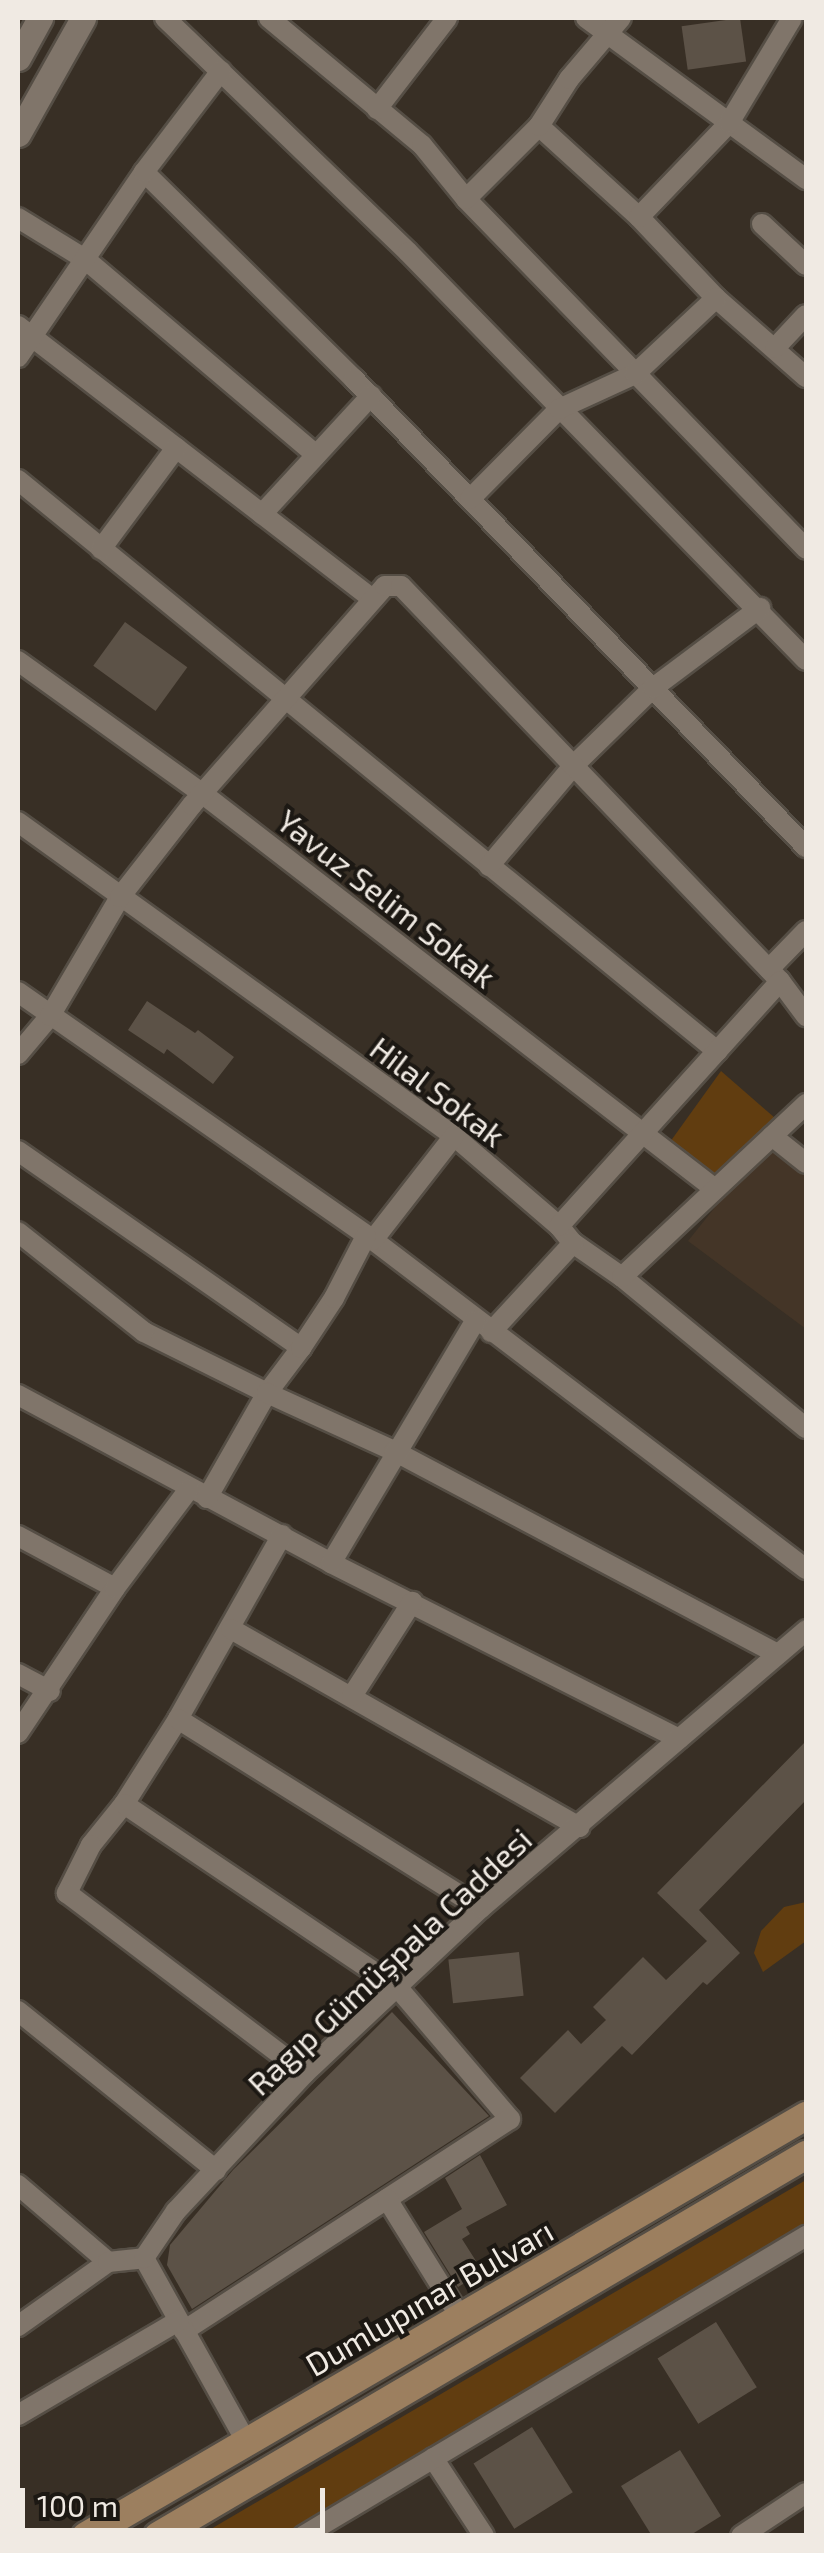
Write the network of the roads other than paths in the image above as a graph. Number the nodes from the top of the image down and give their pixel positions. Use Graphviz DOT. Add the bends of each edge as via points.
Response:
graph roads {
  1 [pos="40,18"];
  2 [pos="83,18"];
  3 [pos="164,18"];
  4 [pos="269,18"];
  5 [pos="446,18"];
  6 [pos="586,18"];
  7 [pos="621,18"];
  8 [pos="792,18"];
  9 [pos="608,35"];
  10 [pos="18,58"];
  11 [pos="221,71"];
  12 [pos="377,109"];
  13 [pos="729,124"];
  14 [pos="539,126"];
  15 [pos="18,134"];
  16 [pos="144,172"];
  17 [pos="806,179"];
  18 [pos="466,199"];
  19 [pos="638,216"];
  20 [pos="18,218"];
  21 [pos="762,224"];
  22 [pos="85,259"];
  23 [pos="806,265"];
  24 [pos="716,298"];
  25 [pos="806,315"];
  26 [pos="24,331"];
  27 [pos="775,348"];
  28 [pos="18,358"];
  29 [pos="635,374"];
  30 [pos="806,378"];
  31 [pos="371,396"];
  32 [pos="559,409"];
  33 [pos="176,448"];
  34 [pos="316,455"];
  35 [pos="18,480"];
  36 [pos="470,499"];
  37 [pos="262,514"];
  38 [pos="101,549"];
  39 [pos="806,549"];
  40 [pos="373,600"];
  41 [pos="760,608"];
  42 [pos="806,660"];
  43 [pos="18,661"];
  44 [pos="653,688"];
  45 [pos="285,700"];
  46 [pos="574,765"];
  47 [pos="203,794"];
  48 [pos="18,822"];
  49 [pos="806,847"];
  50 [pos="489,866"];
  51 [pos="120,897"];
  52 [pos="806,931"];
  53 [pos="774,975"];
  54 [pos="18,992"];
  55 [pos="50,1016"];
  56 [pos="806,1016"];
  57 [pos="717,1051"];
  58 [pos="18,1054"];
  59 [pos="806,1104"];
  60 [pos="642,1133"];
  61 [pos="454,1136"];
  62 [pos="772,1136"];
  63 [pos="18,1151"];
  64 [pos="806,1163"];
  65 [pos="715,1188"];
  66 [pos="559,1226"];
  67 [pos="18,1232"];
  68 [pos="370,1238"];
  69 [pos="573,1243"];
  70 [pos="622,1276"];
  71 [pos="483,1326"];
  72 [pos="300,1348"];
  73 [pos="267,1393"];
  74 [pos="18,1395"];
  75 [pos="806,1428"];
  76 [pos="394,1451"];
  77 [pos="198,1494"];
  78 [pos="282,1535"];
  79 [pos="18,1536"];
  80 [pos="332,1563"];
  81 [pos="806,1569"];
  82 [pos="115,1588"];
  83 [pos="412,1602"];
  84 [pos="231,1628"];
  85 [pos="806,1630"];
  86 [pos="776,1654"];
  87 [pos="18,1674"];
  88 [pos="50,1691"];
  89 [pos="352,1696"];
  90 [pos="178,1719"];
  91 [pos="18,1733"];
  92 [pos="680,1739"];
  93 [pos="124,1804"];
  94 [pos="580,1828"];
  95 [pos="481,1908"];
  96 [pos="399,1989"];
  97 [pos="18,2011"];
  98 [pos="305,2073"];
  99 [pos="806,2116"];
  100 [pos="806,2155"];
  101 [pos="216,2170"];
  102 [pos="18,2185"];
  103 [pos="387,2199"];
  104 [pos="806,2236"];
  105 [pos="144,2258"];
  106 [pos="108,2262"];
  107 [pos="461,2318"];
  108 [pos="18,2326"];
  109 [pos="181,2326"];
  110 [pos="18,2415"];
  111 [pos="246,2443"];
  112 [pos="433,2458"];
  113 [pos="806,2493"];
  114 [pos="86,2536"];
  115 [pos="158,2536"];
  116 [pos="303,2536"];
  117 [pos="484,2536"];
  118 [pos="741,2536"];
  1 -- 10 [label="street"];
  2 -- 15 [label="street"];
  3 -- 11 [label="street"];
  4 -- 12 [label="street"];
  5 -- 12 [label="street"];
  6 -- 9 [label="street"];
  7 -- 9 [label="street"];
  8 -- 13 [label="street"];
  9 -- 13 [label="street"];
  9 -- 14 [label="street"];
  11 -- 16 [label="street"];
  11 -- 32 [label="street"];
  12 -- 18 [label="street" via="422,145"];
  13 -- 17 [label="street"];
  13 -- 19 [label="street"];
  14 -- 18 [label="street"];
  14 -- 19 [label="street"];
  16 -- 22 [label="street"];
  16 -- 31 [label="street"];
  18 -- 29 [label="street"];
  19 -- 24 [label="street"];
  20 -- 22 [label="street"];
  21 -- 23 [label="street"];
  22 -- 26 [label="street"];
  22 -- 34 [label="street"];
  24 -- 27 [label="street"];
  24 -- 29 [label="street"];
  25 -- 27 [label="street"];
  26 -- 28 [label="street"];
  26 -- 33 [label="street"];
  27 -- 30 [label="street"];
  29 -- 32 [label="street"];
  29 -- 39 [label="street"];
  31 -- 34 [label="street"];
  31 -- 36 [label="street"];
  32 -- 36 [label="street"];
  32 -- 41 [label="street"];
  33 -- 37 [label="street"];
  33 -- 38 [label="street"];
  34 -- 37 [label="street"];
  35 -- 38 [label="street"];
  36 -- 44 [label="street"];
  37 -- 40 [label="street"];
  38 -- 45 [label="street"];
  40 -- 45 [label="street"];
  40 -- 46 [label="street" via="385,586 401,586"];
  41 -- 42 [label="street"];
  41 -- 44 [label="street"];
  43 -- 47 [label="street, Yavuz Selim Sokak"];
  44 -- 46 [label="street"];
  44 -- 49 [label="street"];
  45 -- 47 [label="street"];
  45 -- 50 [label="street"];
  46 -- 50 [label="street"];
  46 -- 53 [label="street"];
  47 -- 51 [label="street"];
  47 -- 60 [label="street, Yavuz Selim Sokak"];
  48 -- 51 [label="street, Hilal Sokak"];
  50 -- 57 [label="street"];
  51 -- 55 [label="street"];
  51 -- 61 [label="street, Hilal Sokak"];
  52 -- 53 [label="street"];
  53 -- 56 [label="street"];
  53 -- 57 [label="street"];
  54 -- 55 [label="street"];
  55 -- 58 [label="street"];
  55 -- 68 [label="street"];
  57 -- 60 [label="street"];
  59 -- 62 [label="street"];
  60 -- 65 [label="street, Yavuz Selim Sokak"];
  60 -- 66 [label="street"];
  61 -- 66 [label="street, Hilal Sokak"];
  61 -- 68 [label="street"];
  62 -- 64 [label="street"];
  62 -- 65 [label="street"];
  63 -- 72 [label="street"];
  65 -- 70 [label="street"];
  66 -- 69 [label="street, Hilal Sokak"];
  67 -- 73 [label="street" via="144,1332"];
  68 -- 71 [label="street"];
  68 -- 72 [label="street"];
  69 -- 70 [label="street, Hilal Sokak"];
  69 -- 71 [label="street"];
  70 -- 75 [label="street, Hilal Sokak"];
  71 -- 76 [label="street"];
  71 -- 81 [label="street"];
  72 -- 73 [label="street"];
  73 -- 76 [label="street"];
  73 -- 77 [label="street"];
  74 -- 77 [label="street"];
  76 -- 80 [label="street"];
  76 -- 86 [label="street"];
  77 -- 78 [label="street"];
  77 -- 82 [label="street"];
  78 -- 80 [label="street"];
  78 -- 84 [label="street"];
  79 -- 82 [label="street"];
  80 -- 83 [label="street"];
  82 -- 88 [label="street"];
  83 -- 89 [label="street"];
  83 -- 92 [label="street"];
  84 -- 89 [label="street"];
  84 -- 90 [label="street"];
  85 -- 86 [label="street, Ragıp Gümüşpala Caddesi"];
  86 -- 92 [label="street, Ragıp Gümüşpala Caddesi"];
  87 -- 88 [label="street"];
  88 -- 91 [label="street"];
  89 -- 94 [label="street"];
  90 -- 93 [label="street"];
  90 -- 95 [label="street"];
  92 -- 94 [label="street, Ragıp Gümüşpala Caddesi"];
  93 -- 96 [label="street"];
  93 -- 98 [label="street" via="67,1893"];
  94 -- 95 [label="street, Ragıp Gümüşpala Caddesi"];
  95 -- 96 [label="street, Ragıp Gümüşpala Caddesi"];
  96 -- 98 [label="street, Ragıp Gümüşpala Caddesi"];
  96 -- 103 [label="street" via="510,2118"];
  97 -- 101 [label="street"];
  98 -- 101 [label="street, Ragıp Gümüşpala Caddesi"];
  99 -- 107 [label="main road, Dumlupınar Bulvarı"];
  100 -- 115 [label="main road, Dumlupınar Bulvarı"];
  101 -- 105 [label="street, Ragıp Gümüşpala Caddesi"];
  102 -- 106 [label="street"];
  103 -- 107 [label="street"];
  103 -- 109 [label="street"];
  104 -- 112 [label="street"];
  105 -- 106 [label="street"];
  105 -- 109 [label="street"];
  106 -- 108 [label="street"];
  107 -- 111 [label="main road, Dumlupınar Bulvarı"];
  109 -- 110 [label="street"];
  109 -- 111 [label="street"];
  111 -- 114 [label="main road, Dumlupınar Bulvarı"];
  112 -- 116 [label="street"];
  112 -- 117 [label="street"];
  113 -- 118 [label="street"];
}
